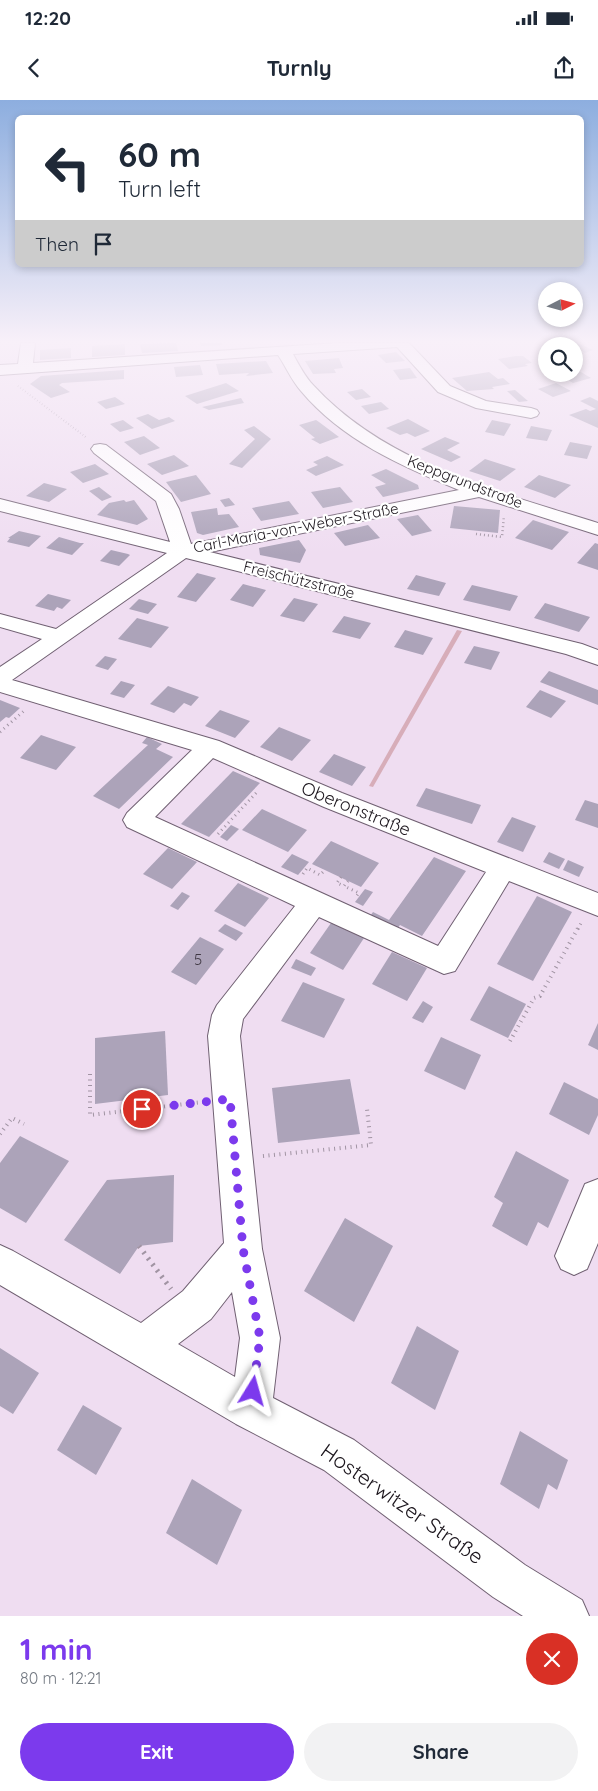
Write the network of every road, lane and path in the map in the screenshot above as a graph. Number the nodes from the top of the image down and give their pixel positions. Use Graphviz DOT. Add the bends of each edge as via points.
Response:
graph roads {
  1 [pos="54,414"];
  2 [pos="332,414"];
  3 [pos="100,448"];
  4 [pos="481,491"];
  5 [pos="506,500"];
  6 [pos="0,505"];
  7 [pos="598,529"];
  8 [pos="476,534"];
  9 [pos="183,551"];
  10 [pos="0,620"];
  11 [pos="59,637"];
  12 [pos="598,658"];
  13 [pos="0,678"];
  14 [pos="0,684"];
  15 [pos="40,696"];
  16 [pos="0,732"];
  17 [pos="210,747"];
  18 [pos="257,792"];
  19 [pos="202,850"];
  20 [pos="503,868"];
  21 [pos="341,877"];
  22 [pos="344,886"];
  23 [pos="315,901"];
  24 [pos="595,904"];
  25 [pos="510,1041"];
  26 [pos="90,1074"];
  27 [pos="230,1099"];
  28 [pos="367,1109"];
  29 [pos="24,1124"];
  30 [pos="0,1134"];
  31 [pos="236,1159"];
  32 [pos="598,1197"];
  33 [pos="140,1246"];
  34 [pos="243,1249"];
  35 [pos="574,1256"];
  36 [pos="0,1264"];
  37 [pos="187,1311"];
  38 [pos="143,1346"];
  39 [pos="251,1409"];
  40 [pos="566,1616"];
  1 -- 3 [label="path"];
  2 -- 4 [label="street, Keppgrundstraße" via="381,448"];
  3 -- 9 [label="street" via="164,498"];
  4 -- 5 [label="street, Keppgrundstraße"];
  4 -- 9 [label="street, Carl-Maria-von-Weber-Straße"];
  5 -- 7 [label="street, Keppgrundstraße"];
  5 -- 8 [label="path" via="502,537"];
  6 -- 9 [label="street, Freischützstraße"];
  9 -- 11 [label="street, Carl-Maria-von-Weber-Straße"];
  9 -- 12 [label="street, Freischützstraße" via="574,649"];
  10 -- 11 [label="street"];
  11 -- 13 [label="street, Carl-Maria-von-Weber-Straße"];
  14 -- 15 [label="street, Oberonstraße"];
  15 -- 16 [label="path"];
  15 -- 17 [label="street, Oberonstraße"];
  17 -- 19 [label="street" via="136,820"];
  17 -- 20 [label="street, Oberonstraße"];
  18 -- 19 [label="path"];
  19 -- 23 [label="street"];
  20 -- 23 [label="street" via="444,962"];
  20 -- 24 [label="street, Oberonstraße"];
  21 -- 22 [label="path" via="337,883"];
  23 -- 27 [label="street" via="228,1015 224,1036"];
  24 -- 25 [label="path"];
  26 -- 27 [label="path" via="90,1115"];
  27 -- 31 [label="street"];
  28 -- 31 [label="path" via="371,1145"];
  29 -- 30 [label="path" via="12,1118"];
  31 -- 34 [label="street"];
  32 -- 35 [label="street"];
  33 -- 37 [label="path"];
  34 -- 37 [label="street" via="197,1305"];
  34 -- 39 [label="street" via="260,1338"];
  36 -- 38 [label="street, Hosterwitzer Straße"];
  37 -- 38 [label="street"];
  38 -- 39 [label="street, Hosterwitzer Straße"];
  39 -- 40 [label="street, Hosterwitzer Straße" via="339,1455 509,1581"];
}
